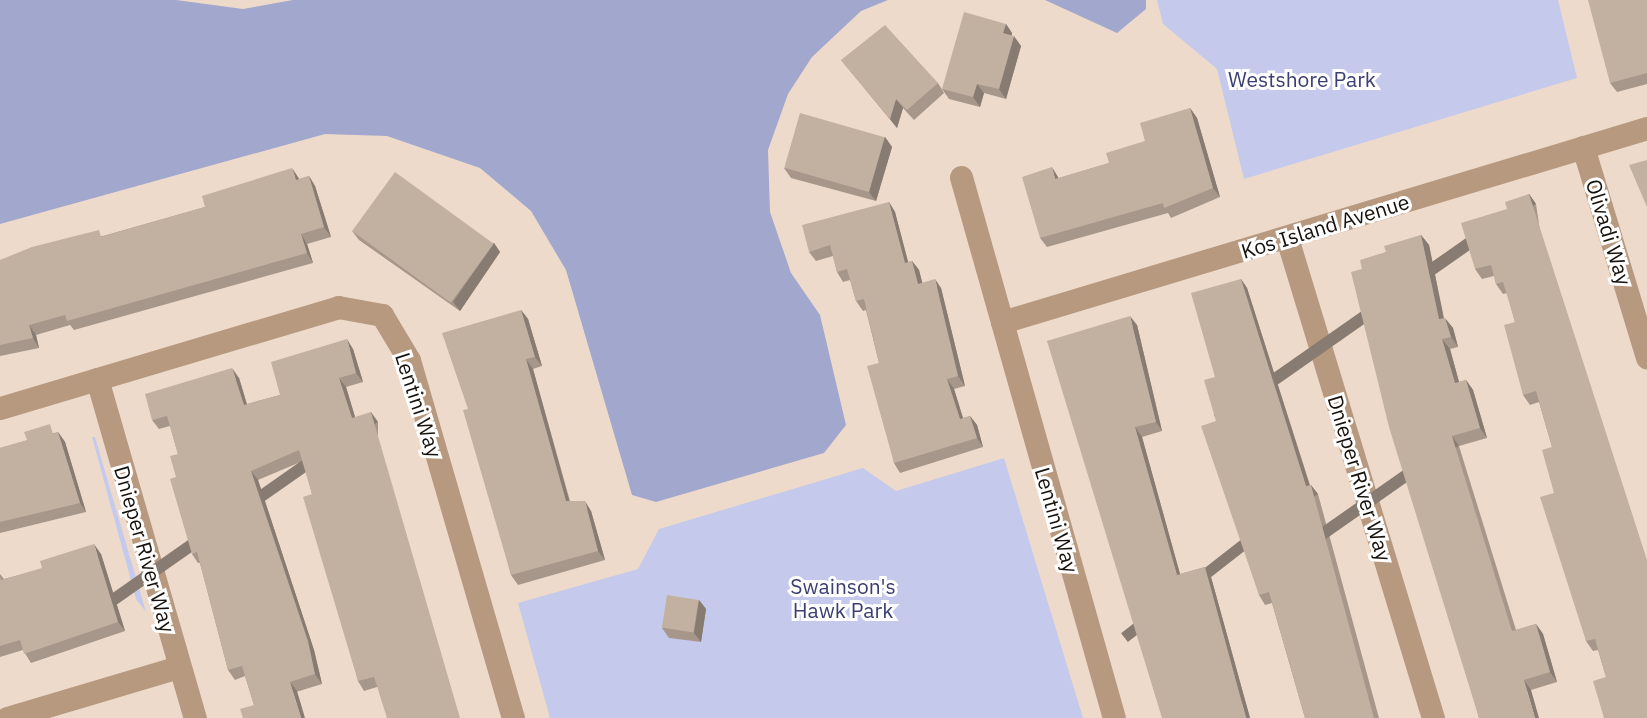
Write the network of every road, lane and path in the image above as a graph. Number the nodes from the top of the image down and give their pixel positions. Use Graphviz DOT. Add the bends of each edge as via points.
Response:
graph roads {
  1 [pos="1647,128"];
  2 [pos="1583,147"];
  3 [pos="961,177"];
  4 [pos="1287,238"];
  5 [pos="1002,322"];
  6 [pos="1647,357"];
  7 [pos="97,379"];
  8 [pos="0,408"];
  9 [pos="178,667"];
  10 [pos="7,718"];
  11 [pos="195,718"];
  12 [pos="513,718"];
  13 [pos="1114,718"];
  14 [pos="1433,718"];
  1 -- 2 [label="street, Kos Island Avenue"];
  2 -- 4 [label="street, Kos Island Avenue"];
  2 -- 6 [label="street, Olivadi Way"];
  3 -- 5 [label="street, Lentini Way"];
  4 -- 5 [label="street, Kos Island Avenue"];
  4 -- 14 [label="street, Dnieper River Way"];
  5 -- 13 [label="street, Lentini Way"];
  7 -- 8 [label="street, Lentini Way"];
  7 -- 9 [label="street, Dnieper River Way"];
  7 -- 12 [label="street, Lentini Way" via="338,307 383,315 409,360"];
  9 -- 10 [label="street"];
  9 -- 11 [label="street, Dnieper River Way"];
}
